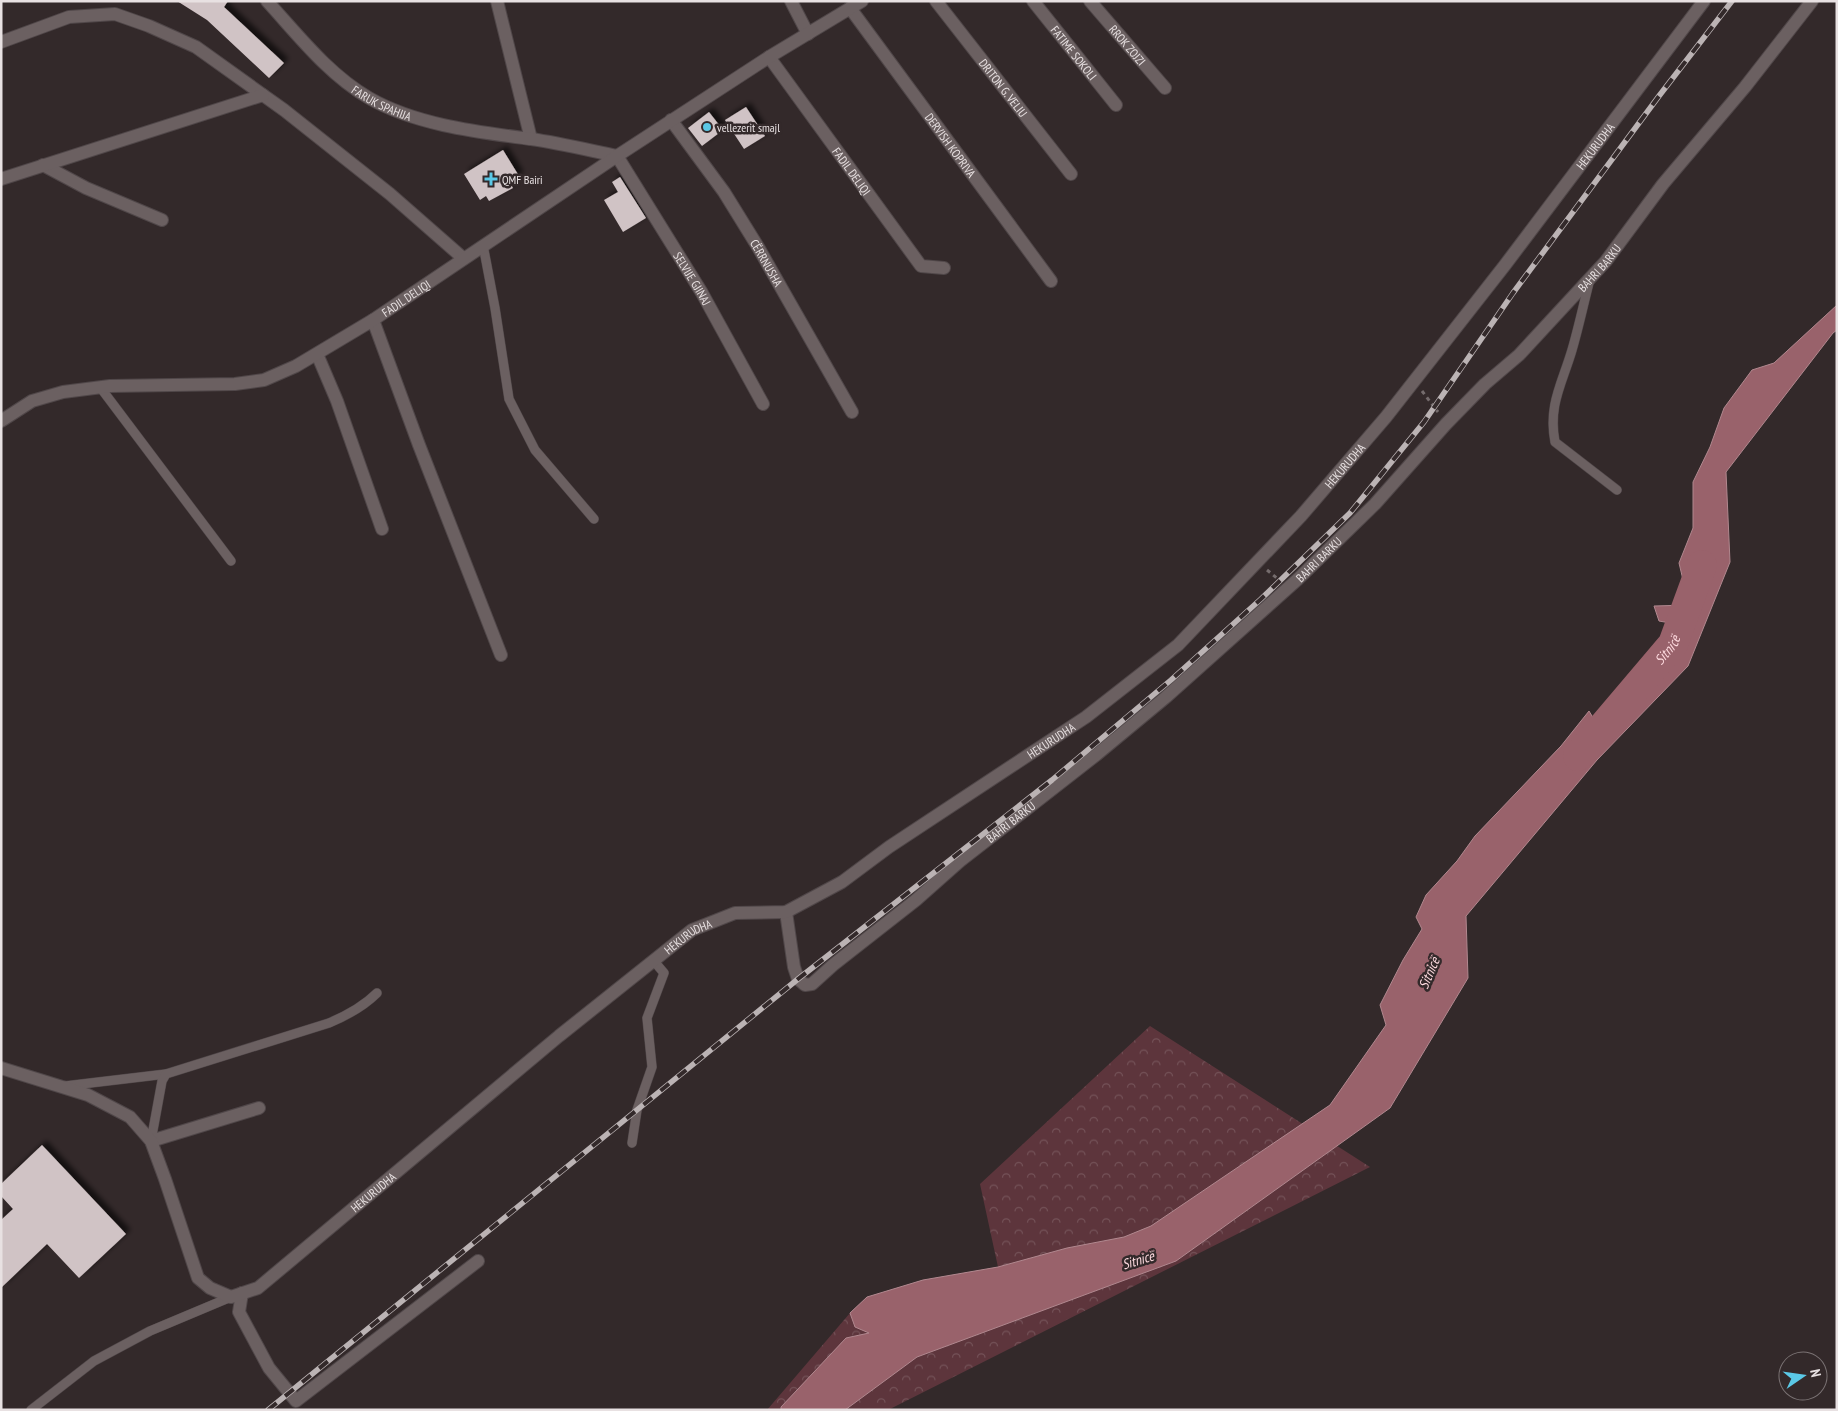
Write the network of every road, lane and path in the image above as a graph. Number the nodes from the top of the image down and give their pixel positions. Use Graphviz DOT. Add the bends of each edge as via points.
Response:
graph roads {
  1 [pos="267,1"];
  2 [pos="497,1"];
  3 [pos="791,1"];
  4 [pos="862,1"];
  5 [pos="936,1"];
  6 [pos="1032,1"];
  7 [pos="1090,1"];
  8 [pos="1704,1"];
  9 [pos="1812,1"];
  10 [pos="850,8"];
  11 [pos="808,34"];
  12 [pos="1,42"];
  13 [pos="769,57"];
  14 [pos="1165,88"];
  15 [pos="263,95"];
  16 [pos="1116,105"];
  17 [pos="671,120"];
  18 [pos="531,139"];
  19 [pos="617,156"];
  20 [pos="43,165"];
  21 [pos="1071,174"];
  22 [pos="1,179"];
  23 [pos="162,220"];
  24 [pos="482,245"];
  25 [pos="463,258"];
  26 [pos="944,268"];
  27 [pos="1591,276"];
  28 [pos="1052,281"];
  29 [pos="373,320"];
  30 [pos="317,354"];
  31 [pos="1414,380"];
  32 [pos="100,387"];
  33 [pos="763,404"];
  34 [pos="852,412"];
  35 [pos="1,421"];
  36 [pos="1446,424"];
  37 [pos="1616,490"];
  38 [pos="594,519"];
  39 [pos="382,529"];
  40 [pos="231,561"];
  41 [pos="1258,561"];
  42 [pos="1288,588"];
  43 [pos="501,655"];
  44 [pos="786,912"];
  45 [pos="653,960"];
  46 [pos="377,993"];
  47 [pos="1,1068"];
  48 [pos="166,1074"];
  49 [pos="60,1086"];
  50 [pos="259,1108"];
  51 [pos="151,1142"];
  52 [pos="632,1143"];
  53 [pos="478,1260"];
  54 [pos="237,1295"];
  55 [pos="31,1410"];
  1 -- 18 [label="street, FARUK SPAHIJA" via="340,78 369,98 447,126"];
  2 -- 18 [label="street"];
  3 -- 11 [label="street"];
  4 -- 10 [label="street, FADIL DELIQI"];
  5 -- 21 [label="street, DRITON G. VELIU"];
  6 -- 16 [label="street, FATIME SOKOLI"];
  7 -- 14 [label="street, RROK ZOJZI"];
  8 -- 31 [label="street, HEKURUDHA"];
  9 -- 27 [label="street, BAHRI BARKU"];
  10 -- 11 [label="street, FADIL DELIQI"];
  10 -- 28 [label="street, DERVISH KOPRIVA"];
  11 -- 13 [label="street, FADIL DELIQI"];
  12 -- 15 [label="street" via="69,17 115,14 196,47"];
  13 -- 17 [label="street, FADIL DELIQI"];
  13 -- 26 [label="street, FADIL DELIQI" via="921,266"];
  15 -- 20 [label="street"];
  15 -- 25 [label="street" via="390,194"];
  17 -- 19 [label="street, FADIL DELIQI"];
  17 -- 34 [label="street, CËRRNUSHA" via="724,192"];
  18 -- 19 [label="street, FARUK SPAHIJA"];
  19 -- 24 [label="street, FADIL DELIQI"];
  19 -- 33 [label="street, SELVIJE GJINAJ" via="702,293"];
  20 -- 22 [label="street"];
  20 -- 23 [label="street" via="86,188"];
  24 -- 25 [label="street, FADIL DELIQI"];
  24 -- 38 [label="lane" via="509,399 535,450"];
  25 -- 29 [label="street, FADIL DELIQI"];
  27 -- 36 [label="street, BAHRI BARKU" via="1519,355"];
  27 -- 37 [label="lane" via="1553,406 1552,428 1555,442"];
  29 -- 30 [label="street, FADIL DELIQI"];
  29 -- 43 [label="street"];
  30 -- 32 [label="street, FADIL DELIQI" via="264,380 235,384"];
  30 -- 39 [label="street" via="337,400"];
  31 -- 36 [label="path"];
  31 -- 41 [label="street, HEKURUDHA" via="1307,509"];
  32 -- 35 [label="street, FADIL DELIQI" via="63,392 32,401"];
  32 -- 40 [label="lane"];
  36 -- 42 [label="street, BAHRI BARKU" via="1375,504"];
  41 -- 42 [label="path"];
  41 -- 44 [label="street, HEKURUDHA" via="1178,645 1086,717 889,847 842,882"];
  42 -- 44 [label="street, BAHRI BARKU" via="1166,697 812,984 805,985 798,979"];
  44 -- 45 [label="street, HEKURUDHA" via="735,914 692,930"];
  45 -- 52 [label="lane" via="664,973 647,1018 652,1067 637,1110"];
  45 -- 54 [label="street, HEKURUDHA" via="258,1288"];
  46 -- 48 [label="lane" via="366,1004 329,1023"];
  47 -- 49 [label="street"];
  48 -- 49 [label="lane"];
  48 -- 51 [label="lane"];
  49 -- 51 [label="street" via="88,1095 130,1118"];
  50 -- 51 [label="street"];
  51 -- 54 [label="street" via="198,1278 210,1288"];
  53 -- 54 [label="street" via="296,1401 269,1368 238,1312"];
  54 -- 55 [label="lane" via="150,1331 94,1361"];
}
